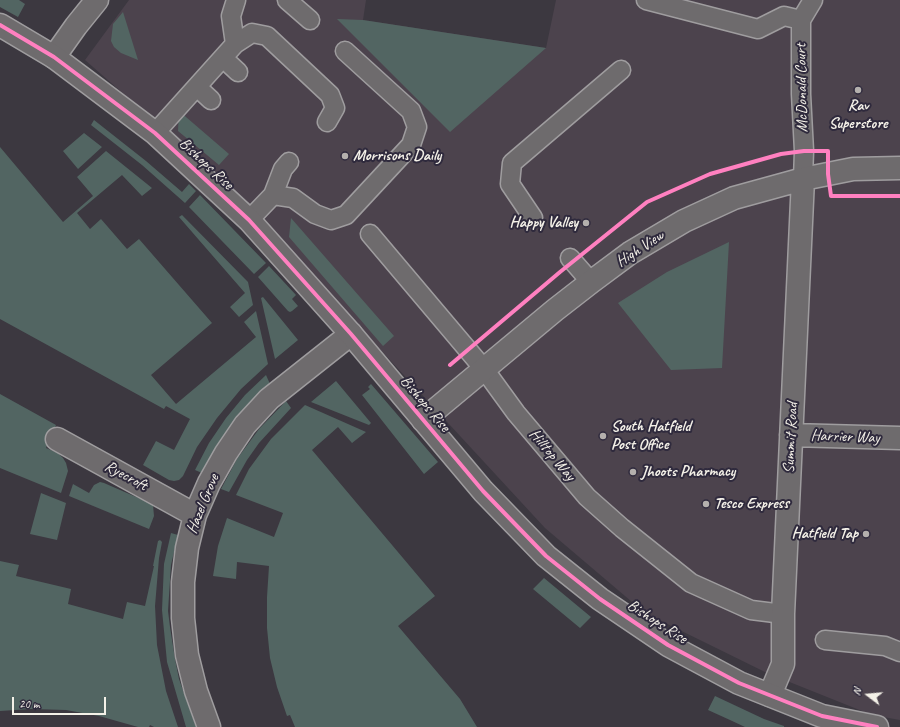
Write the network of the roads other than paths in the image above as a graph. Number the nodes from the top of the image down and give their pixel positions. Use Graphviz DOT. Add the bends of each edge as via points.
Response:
graph roads {
  1 [pos="97,0"];
  2 [pos="236,0"];
  3 [pos="287,0"];
  4 [pos="646,0"];
  5 [pos="813,0"];
  6 [pos="310,20"];
  7 [pos="801,20"];
  8 [pos="0,25"];
  9 [pos="235,44"];
  10 [pos="345,51"];
  11 [pos="54,57"];
  12 [pos="223,58"];
  13 [pos="621,70"];
  14 [pos="238,72"];
  15 [pos="197,87"];
  16 [pos="211,100"];
  17 [pos="327,122"];
  18 [pos="155,133"];
  19 [pos="282,164"];
  20 [pos="900,168"];
  21 [pos="803,179"];
  22 [pos="273,195"];
  23 [pos="533,218"];
  24 [pos="249,220"];
  25 [pos="370,234"];
  26 [pos="570,258"];
  27 [pos="591,282"];
  28 [pos="351,334"];
  29 [pos="484,370"];
  30 [pos="424,420"];
  31 [pos="791,435"];
  32 [pos="900,438"];
  33 [pos="57,439"];
  34 [pos="195,515"];
  35 [pos="783,614"];
  36 [pos="825,640"];
  37 [pos="900,652"];
  38 [pos="770,695"];
  39 [pos="209,727"];
  40 [pos="877,727"];
  1 -- 11 [label="street"];
  2 -- 9 [label="lane" via="231,16"];
  3 -- 6 [label="lane"];
  4 -- 7 [label="lane" via="758,29 784,16"];
  5 -- 7 [label="lane"];
  7 -- 21 [label="lane, McDonald Court"];
  8 -- 11 [label="street, Bishops Rise"];
  9 -- 12 [label="lane"];
  9 -- 17 [label="lane" via="252,33 267,36 330,95 335,108"];
  10 -- 22 [label="lane" via="411,112 417,127 411,145 346,215 331,220 315,214 293,198"];
  11 -- 18 [label="street, Bishops Rise"];
  12 -- 14 [label="lane"];
  12 -- 15 [label="lane"];
  13 -- 23 [label="lane" via="512,163 510,184"];
  15 -- 16 [label="lane"];
  15 -- 18 [label="lane"];
  18 -- 24 [label="street, Bishops Rise"];
  19 -- 22 [label="lane"];
  20 -- 21 [label="street, High View" via="853,169"];
  21 -- 27 [label="street, High View" via="734,198 684,221 630,253"];
  21 -- 31 [label="street, Summit Road"];
  22 -- 24 [label="lane"];
  24 -- 28 [label="street, Bishops Rise"];
  25 -- 29 [label="lane, Hilltop Way"];
  26 -- 27 [label="lane"];
  27 -- 29 [label="street, High View"];
  28 -- 30 [label="street, Bishops Rise"];
  28 -- 34 [label="street, Hazel Grove" via="269,399 245,425 209,483"];
  29 -- 30 [label="street, High View"];
  29 -- 35 [label="lane, Hilltop Way" via="516,413 587,497 622,528 691,583 751,610"];
  30 -- 38 [label="street, Bishops Rise" via="488,497 546,556 600,599 668,645 739,683"];
  31 -- 32 [label="street, Harrier Way"];
  31 -- 35 [label="street, Summit Road"];
  33 -- 34 [label="street, Ryecroft"];
  34 -- 39 [label="street, Hazel Grove" via="187,548 183,582 183,618 187,655"];
  35 -- 38 [label="street, Summit Road" via="783,664"];
  36 -- 37 [label="lane" via="884,646"];
  38 -- 40 [label="street, Bishops Rise" via="822,716"];
}
